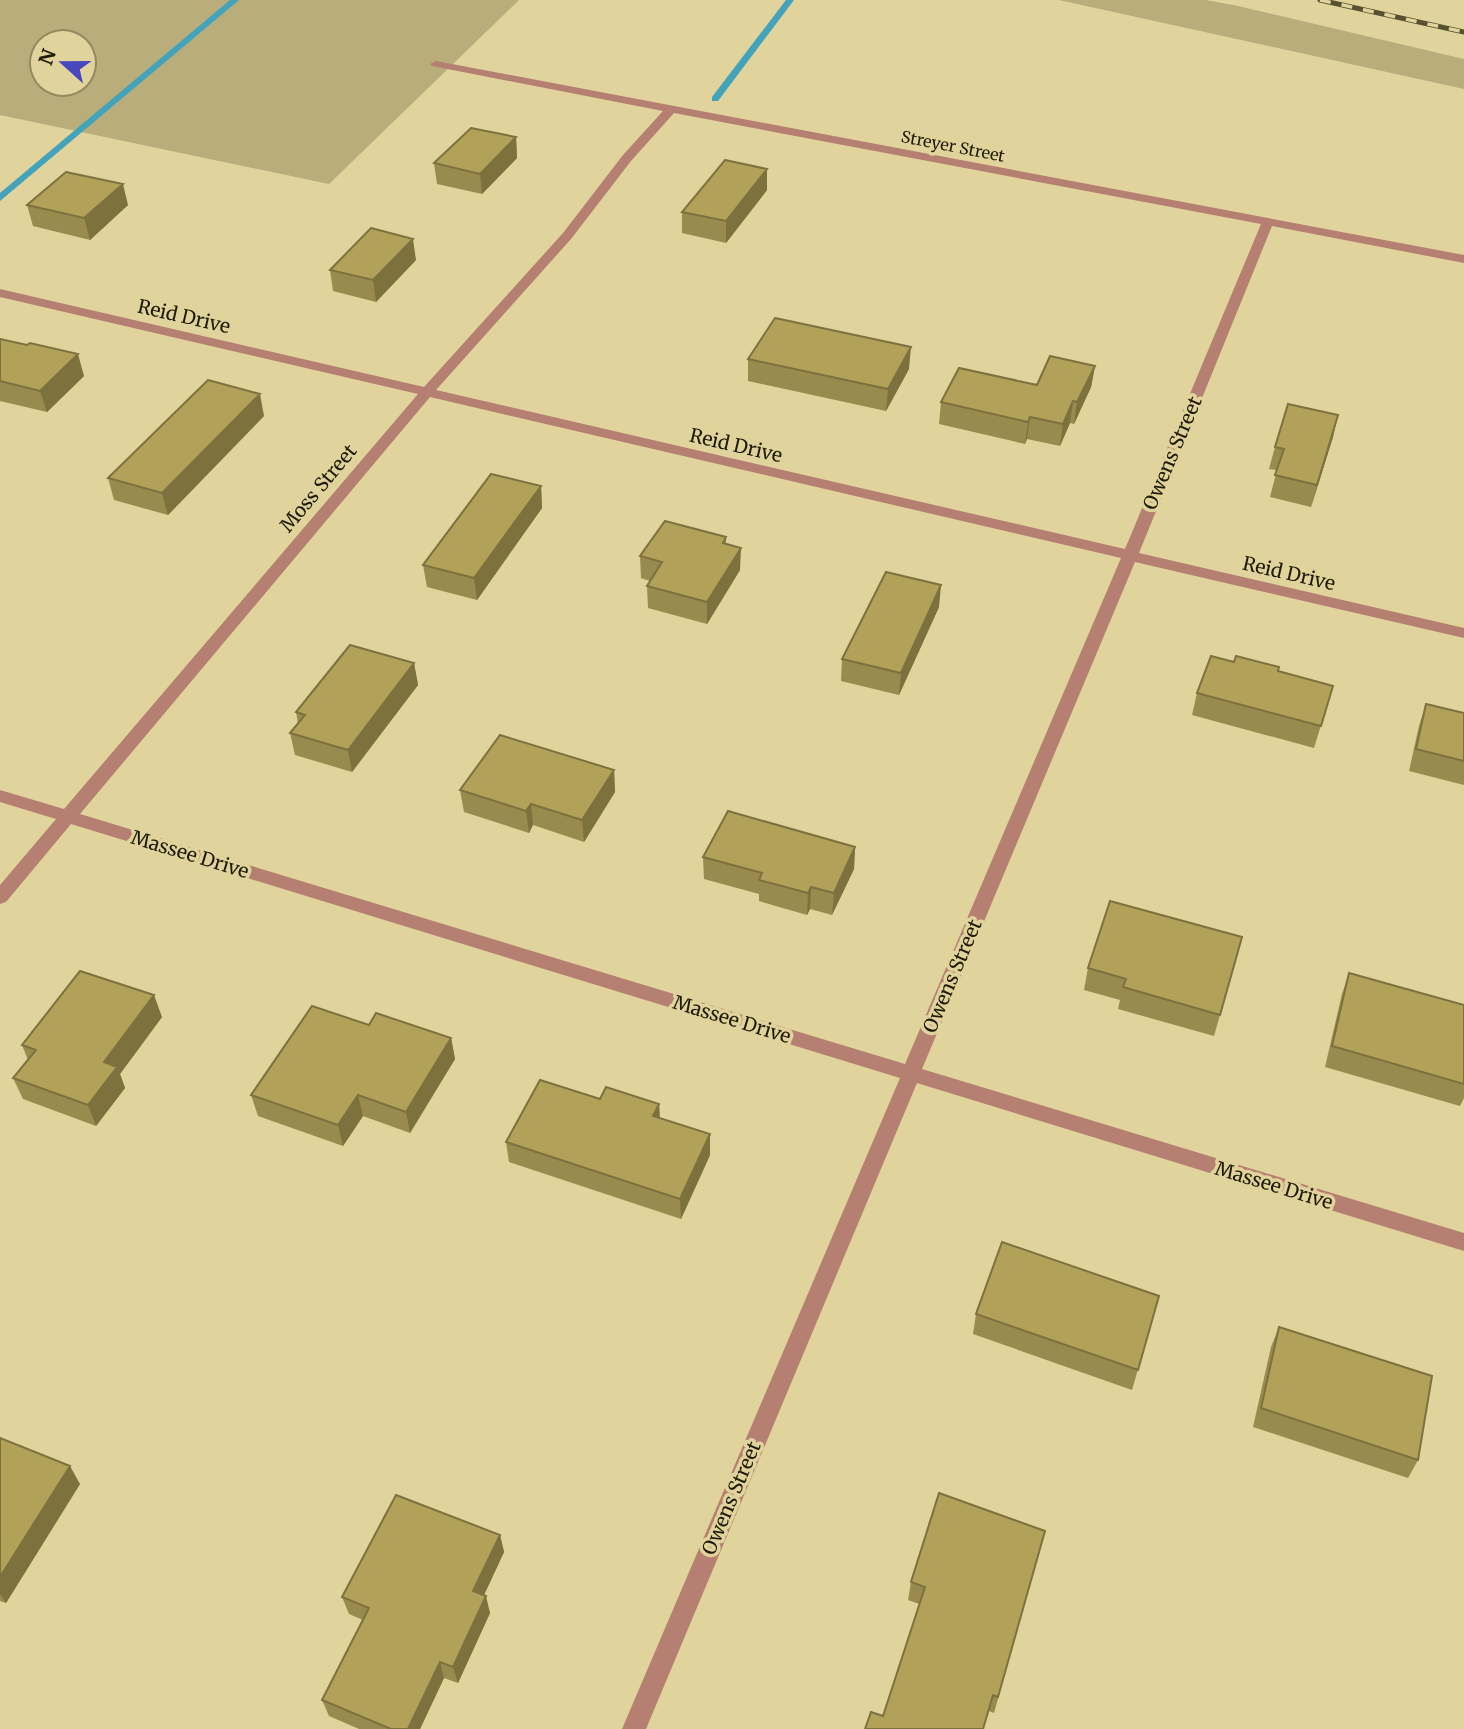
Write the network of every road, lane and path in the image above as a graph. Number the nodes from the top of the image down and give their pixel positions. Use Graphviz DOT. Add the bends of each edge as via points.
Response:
graph roads {
  1 [pos="436,64"];
  2 [pos="671,108"];
  3 [pos="1268,222"];
  4 [pos="1464,259"];
  5 [pos="0,293"];
  6 [pos="426,393"];
  7 [pos="1130,556"];
  8 [pos="1464,633"];
  9 [pos="0,796"];
  10 [pos="68,817"];
  11 [pos="0,897"];
  12 [pos="911,1073"];
  13 [pos="1464,1242"];
  14 [pos="634,1729"];
  1 -- 2 [label="street, Streyer Street"];
  2 -- 3 [label="street, Streyer Street"];
  2 -- 6 [label="street, Moss Street" via="567,236"];
  3 -- 4 [label="street, Streyer Street"];
  3 -- 7 [label="street, Owens Street"];
  5 -- 6 [label="street, Reid Drive"];
  6 -- 7 [label="street, Reid Drive"];
  6 -- 10 [label="street, Moss Street"];
  7 -- 8 [label="street, Reid Drive"];
  7 -- 12 [label="street, Owens Street"];
  9 -- 10 [label="street, Massee Drive"];
  10 -- 11 [label="street, Moss Street"];
  10 -- 12 [label="street, Massee Drive"];
  12 -- 13 [label="street, Massee Drive"];
  12 -- 14 [label="street, Owens Street"];
}
